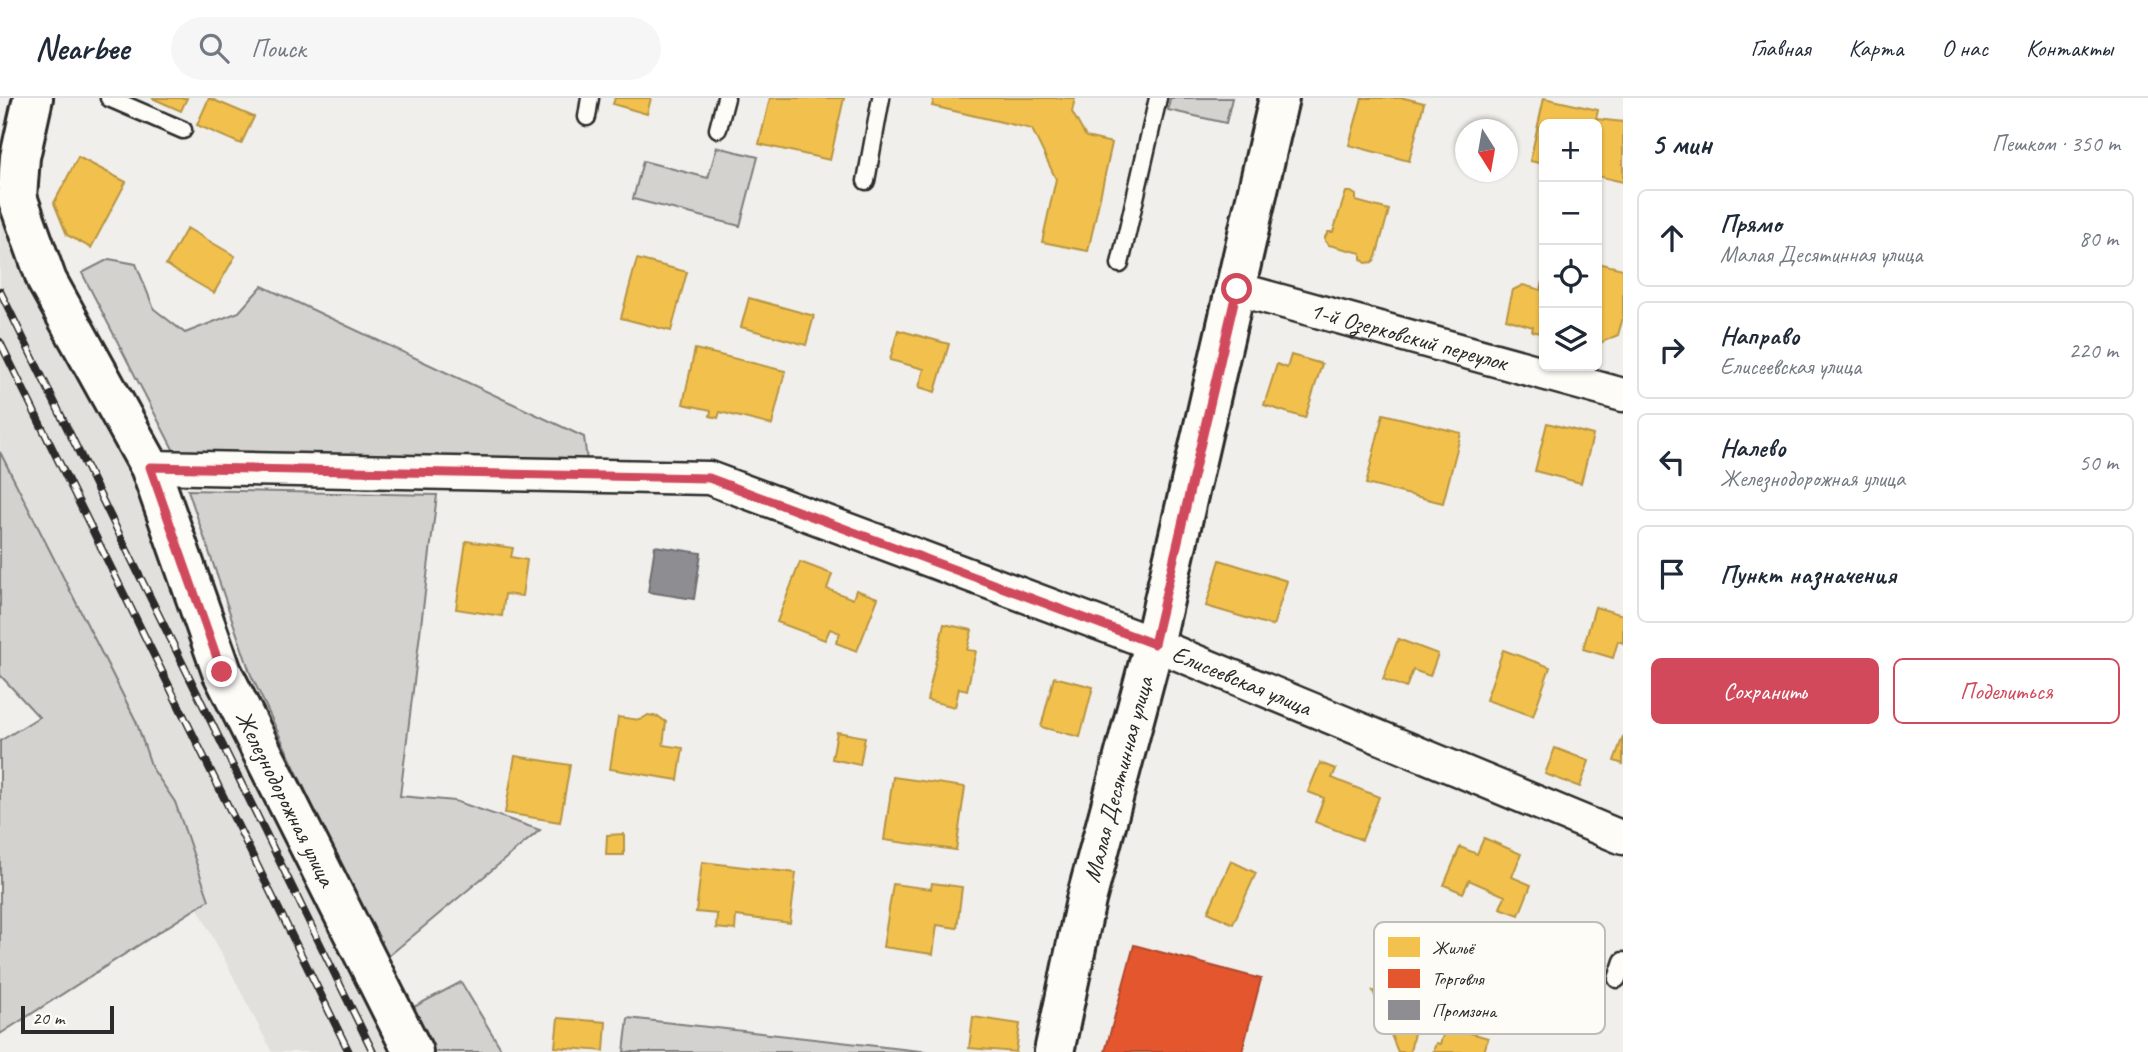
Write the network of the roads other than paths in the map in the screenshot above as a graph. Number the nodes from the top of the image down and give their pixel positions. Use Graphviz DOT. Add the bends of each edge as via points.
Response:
graph roads {
  1 [pos="33,98"];
  2 [pos="110,98"];
  3 [pos="590,98"];
  4 [pos="726,98"];
  5 [pos="881,98"];
  6 [pos="1158,98"];
  7 [pos="1279,98"];
  8 [pos="587,117"];
  9 [pos="718,129"];
  10 [pos="183,130"];
  11 [pos="866,181"];
  12 [pos="1120,264"];
  13 [pos="1237,289"];
  14 [pos="1623,395"];
  15 [pos="150,467"];
  16 [pos="1154,644"];
  17 [pos="1623,838"];
  18 [pos="1623,961"];
  19 [pos="1617,979"];
  20 [pos="413,1052"];
  21 [pos="1054,1052"];
  1 -- 15 [label="street, Железнодорожная улица" via="17,197 47,281"];
  2 -- 10 [label="lane"];
  3 -- 8 [label="lane"];
  4 -- 9 [label="lane"];
  5 -- 11 [label="lane"];
  6 -- 12 [label="lane"];
  7 -- 13 [label="street, Малая Десятинная улица"];
  13 -- 14 [label="street, 1-й Озерковский переулок"];
  13 -- 16 [label="street, Малая Десятинная улица"];
  15 -- 16 [label="street, Елисеевская улица" via="709,478"];
  15 -- 20 [label="street, Железнодорожная улица" via="222,672"];
  16 -- 17 [label="street, Елисеевская улица"];
  16 -- 21 [label="street, Малая Десятинная улица" via="1086,900"];
  18 -- 19 [label="lane"];
}
